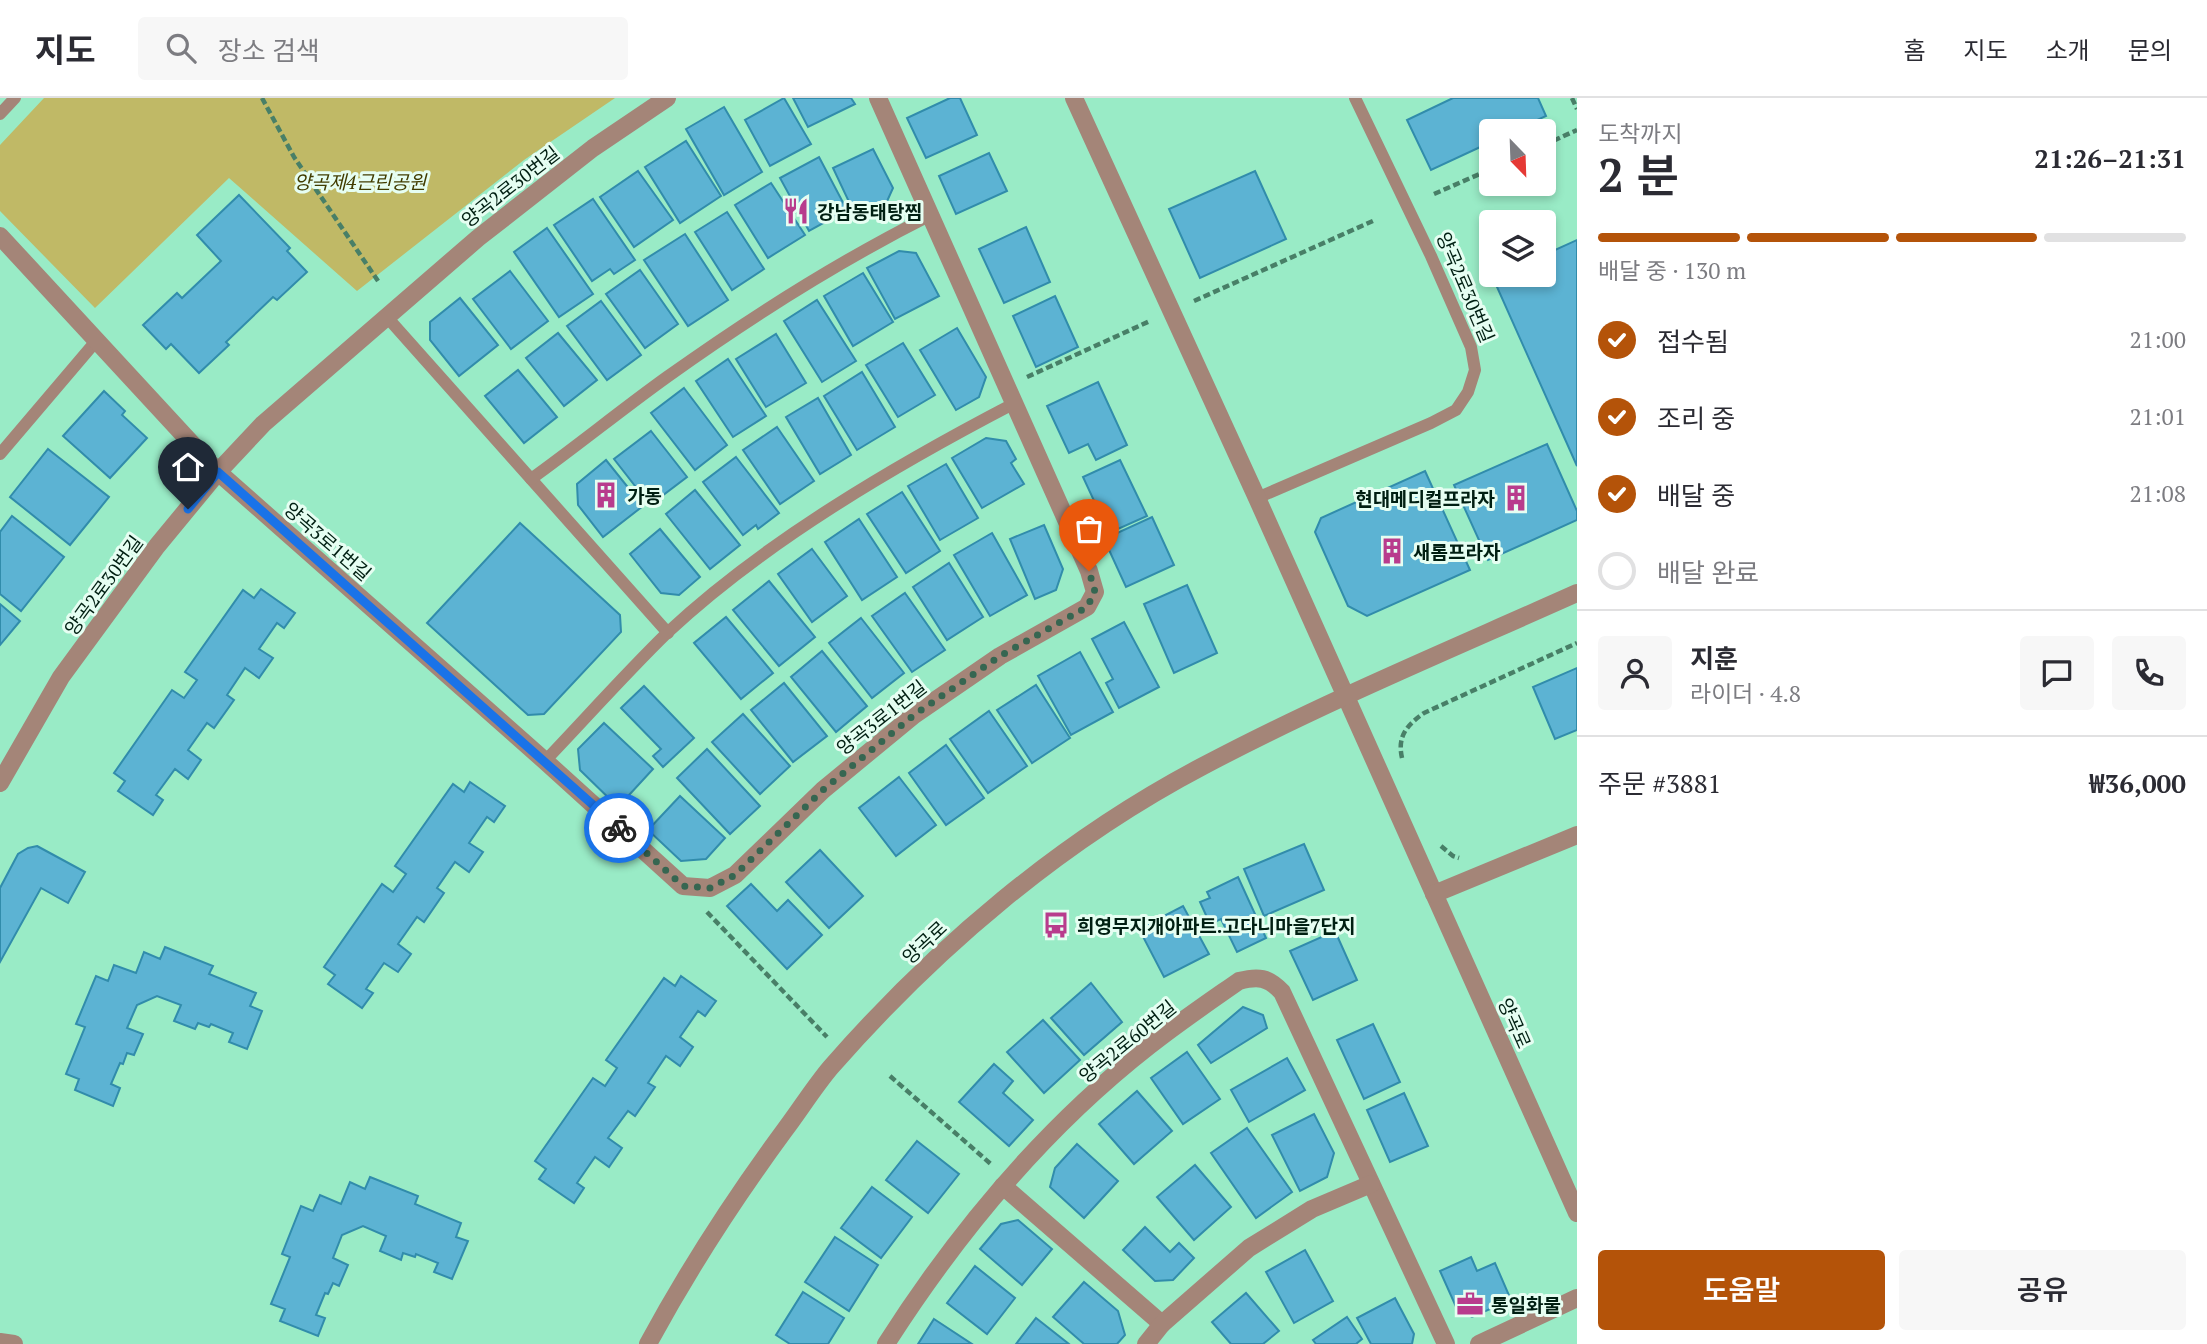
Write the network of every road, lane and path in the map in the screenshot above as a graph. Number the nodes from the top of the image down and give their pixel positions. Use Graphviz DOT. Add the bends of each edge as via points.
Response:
graph roads {
  1 [pos="15,98"];
  2 [pos="262,98"];
  3 [pos="667,98"];
  4 [pos="878,98"];
  5 [pos="1074,98"];
  6 [pos="1355,98"];
  7 [pos="1572,98"];
  8 [pos="1577,109"];
  9 [pos="0,114"];
  10 [pos="1577,130"];
  11 [pos="1556,140"];
  12 [pos="1479,174"];
  13 [pos="1434,194"];
  14 [pos="931,215"];
  15 [pos="1375,220"];
  16 [pos="0,236"];
  17 [pos="380,284"];
  18 [pos="1188,304"];
  19 [pos="386,316"];
  20 [pos="1154,320"];
  21 [pos="97,340"];
  22 [pos="1006,387"];
  23 [pos="1013,404"];
  24 [pos="0,454"];
  25 [pos="218,472"];
  26 [pos="531,479"];
  27 [pos="1257,498"];
  28 [pos="1577,593"];
  29 [pos="668,633"];
  30 [pos="1577,643"];
  31 [pos="1345,698"];
  32 [pos="545,761"];
  33 [pos="1405,768"];
  34 [pos="0,783"];
  35 [pos="1577,835"];
  36 [pos="1437,840"];
  37 [pos="1464,859"];
  38 [pos="683,886"];
  39 [pos="1434,894"];
  40 [pos="843,1054"];
  41 [pos="890,1076"];
  42 [pos="1000,1177"];
  43 [pos="1371,1184"];
  44 [pos="1577,1213"];
  45 [pos="1577,1298"];
  46 [pos="1162,1324"];
  47 [pos="0,1342"];
  48 [pos="14,1344"];
  49 [pos="648,1344"];
  50 [pos="886,1344"];
  51 [pos="1146,1344"];
  52 [pos="1446,1344"];
  53 [pos="1479,1344"];
  1 -- 9 [label="lane"];
  2 -- 17 [label="path" via="294,157"];
  3 -- 19 [label="street, 양곡2로30번길" via="582,156"];
  4 -- 14 [label="street, 양곡3로1번길"];
  5 -- 27 [label="street"];
  6 -- 27 [label="lane, 양곡2로30번길" via="1466,335 1475,370 1456,410"];
  7 -- 8 [label="path"];
  10 -- 11 [label="path"];
  12 -- 13 [label="path"];
  14 -- 22 [label="street, 양곡3로1번길"];
  14 -- 26 [label="lane" via="834,267 722,339"];
  15 -- 18 [label="path"];
  16 -- 21 [label="street, 양곡3로1번길"];
  19 -- 25 [label="street, 양곡2로30번길" via="263,424"];
  19 -- 26 [label="lane"];
  20 -- 22 [label="path"];
  21 -- 24 [label="lane"];
  21 -- 25 [label="street, 양곡3로1번길"];
  22 -- 23 [label="street, 양곡3로1번길"];
  23 -- 29 [label="lane" via="888,473 793,534 733,577"];
  23 -- 38 [label="street, 양곡3로1번길" via="1089,571 1095,592 1087,607 1000,656 914,715 823,790 735,875 710,888"];
  25 -- 32 [label="street, 양곡3로1번길"];
  25 -- 34 [label="street, 양곡2로30번길" via="61,677"];
  26 -- 29 [label="lane"];
  27 -- 31 [label="street"];
  28 -- 31 [label="street, 양곡로"];
  29 -- 32 [label="lane"];
  30 -- 33 [label="path" via="1444,702 1409,723 1400,750"];
  31 -- 39 [label="street, 양곡로"];
  31 -- 40 [label="street, 양곡로" via="1201,766 1100,828 1001,900 916,977"];
  32 -- 38 [label="street, 양곡3로1번길"];
  35 -- 39 [label="street"];
  36 -- 37 [label="path" via="1453,856"];
  38 -- 40 [label="path"];
  39 -- 44 [label="street, 양곡로"];
  40 -- 49 [label="street, 양곡로" via="747,1182"];
  41 -- 42 [label="path"];
  42 -- 43 [label="street, 양곡2로60번길" via="1147,1047 1239,981 1255,976 1272,981 1282,992"];
  42 -- 46 [label="street"];
  42 -- 50 [label="street, 양곡2로60번길"];
  43 -- 46 [label="street" via="1312,1209 1249,1248"];
  43 -- 52 [label="street, 양곡2로60번길"];
  45 -- 53 [label="street"];
  46 -- 51 [label="street"];
  47 -- 48 [label="street"];
}
